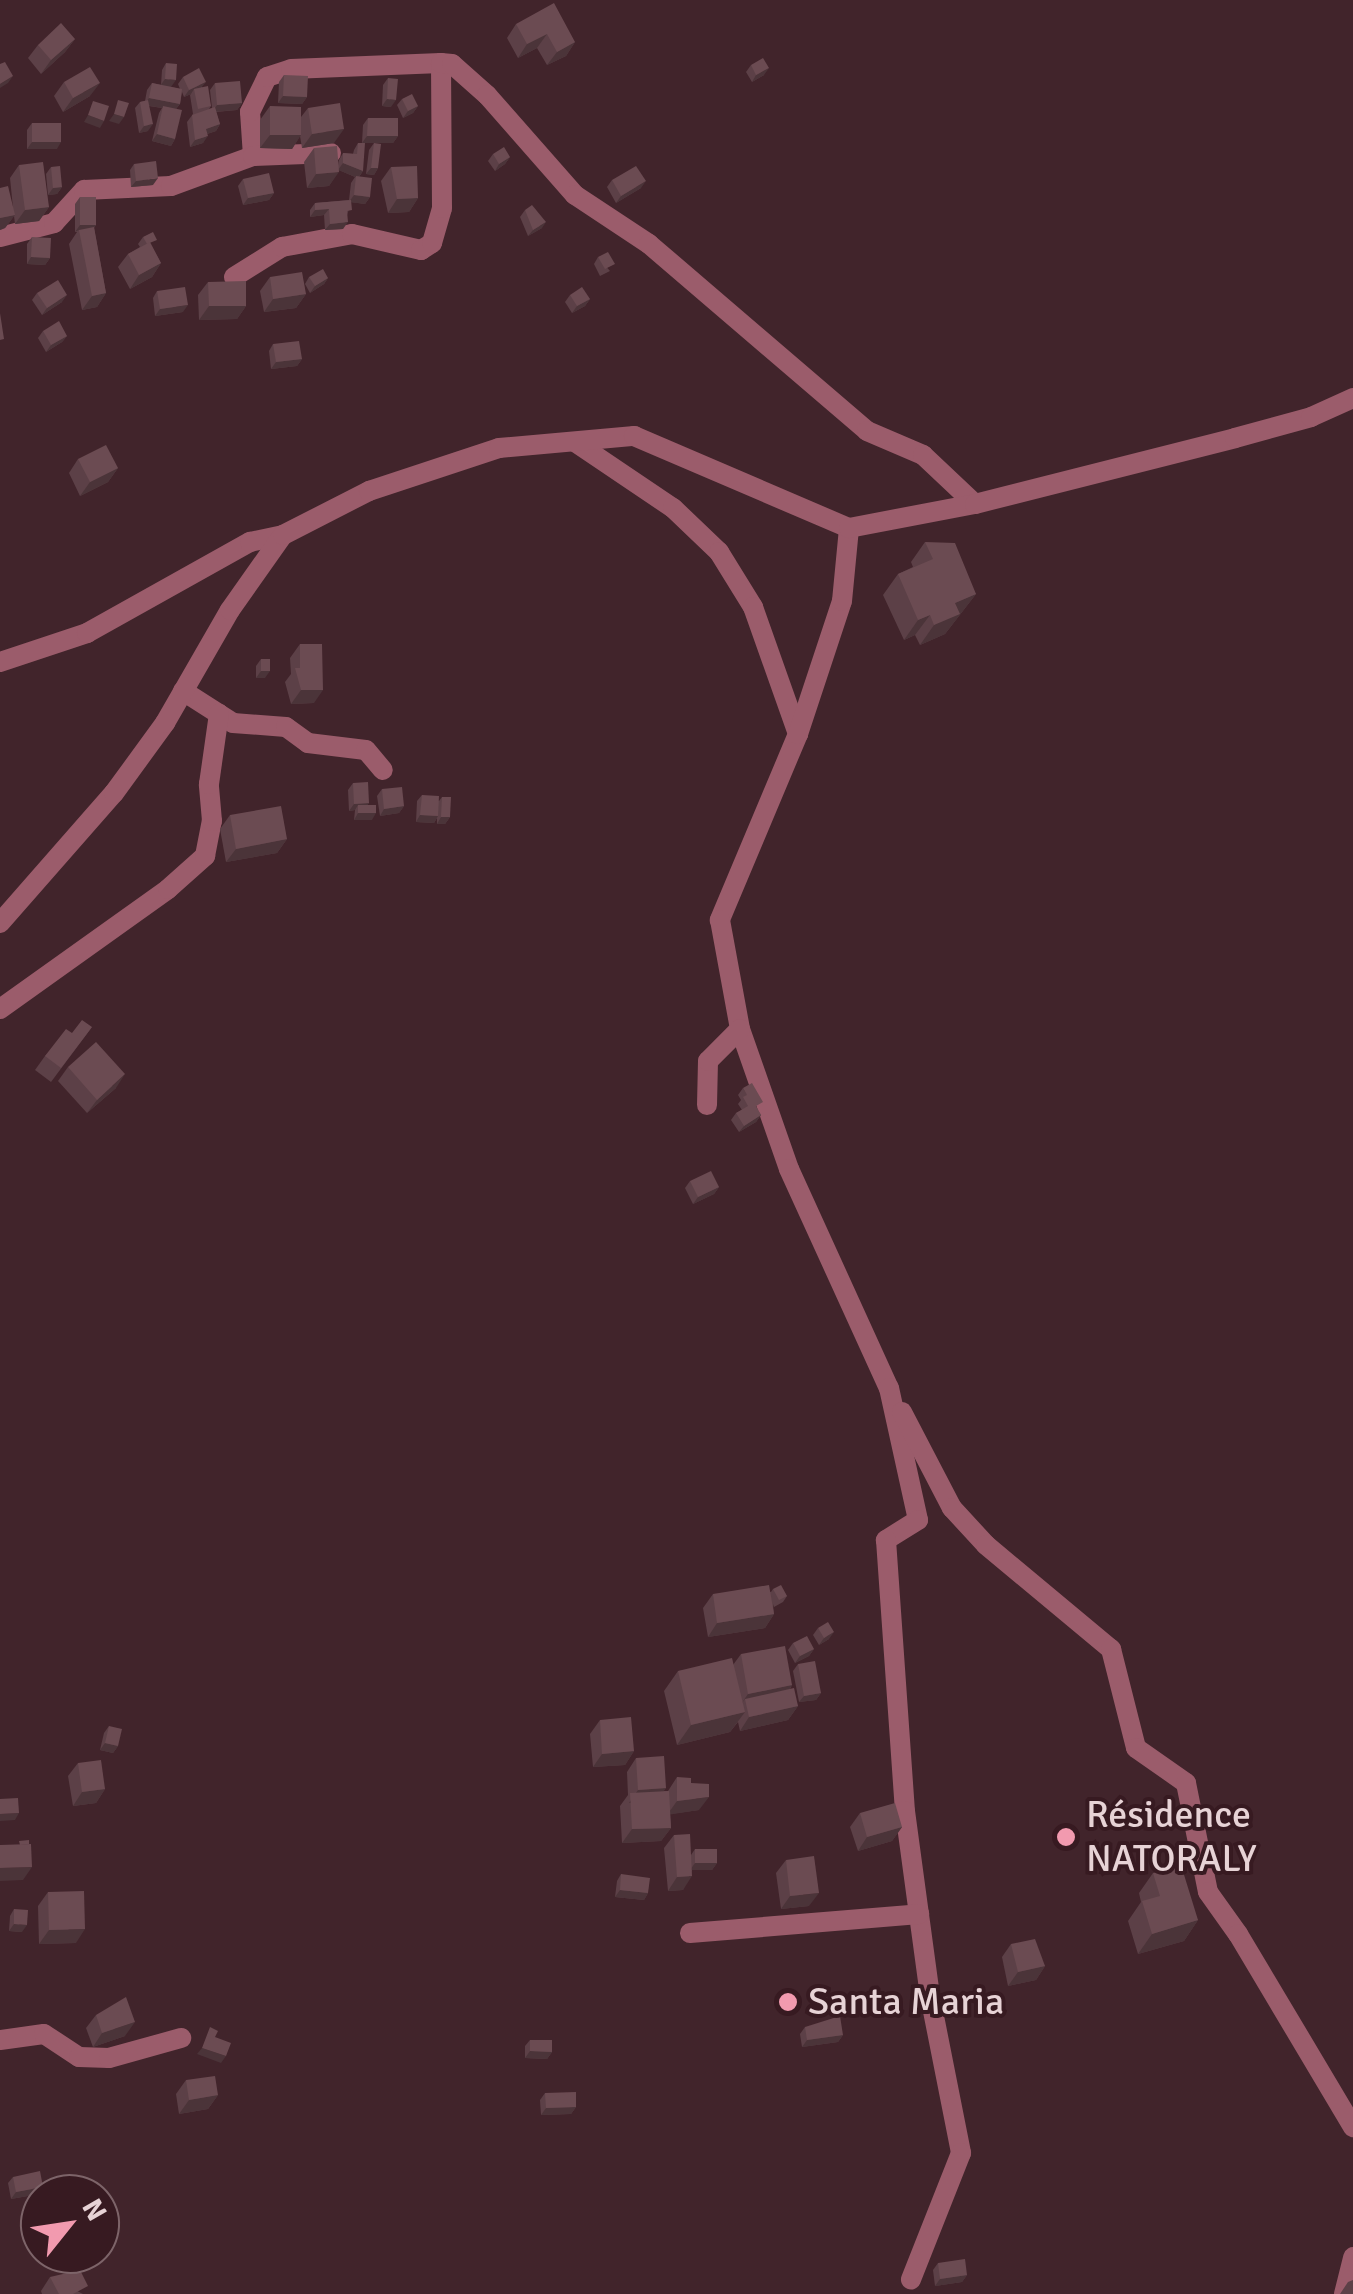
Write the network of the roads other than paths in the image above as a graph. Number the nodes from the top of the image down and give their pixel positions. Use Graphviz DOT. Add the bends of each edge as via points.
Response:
graph roads {
  1 [pos="441,64"];
  2 [pos="331,153"];
  3 [pos="253,156"];
  4 [pos="0,237"];
  5 [pos="234,276"];
  6 [pos="1353,398"];
  7 [pos="575,442"];
  8 [pos="975,504"];
  9 [pos="849,528"];
  10 [pos="283,534"];
  11 [pos="0,662"];
  12 [pos="183,691"];
  13 [pos="219,714"];
  14 [pos="798,734"];
  15 [pos="383,770"];
  16 [pos="0,923"];
  17 [pos="0,1009"];
  18 [pos="740,1030"];
  19 [pos="707,1105"];
  20 [pos="889,1388"];
  21 [pos="918,1914"];
  22 [pos="690,1933"];
  23 [pos="181,2038"];
  24 [pos="0,2040"];
  25 [pos="1353,2127"];
  26 [pos="1353,2257"];
  27 [pos="911,2279"];
  28 [pos="1344,2294"];
  1 -- 3 [label="street" via="290,68 268,78 250,112"];
  1 -- 5 [label="street" via="442,208 432,243 421,250 352,234 282,247"];
  1 -- 8 [label="street" via="452,64 487,95 575,195 649,244 866,431 923,454"];
  2 -- 3 [label="street"];
  3 -- 4 [label="street" via="171,186 84,190 54,223"];
  6 -- 8 [label="street" via="1292,422"];
  7 -- 9 [label="street" via="634,436"];
  7 -- 10 [label="street" via="500,448 368,491"];
  7 -- 14 [label="street" via="673,508 719,552 754,608"];
  8 -- 9 [label="street"];
  9 -- 14 [label="street" via="842,601"];
  10 -- 11 [label="street" via="250,542 87,633"];
  10 -- 12 [label="street"];
  12 -- 13 [label="street"];
  12 -- 16 [label="street" via="114,793"];
  13 -- 15 [label="street" via="233,723 286,727 308,743 366,750"];
  13 -- 17 [label="street" via="205,856"];
  14 -- 18 [label="street" via="720,920"];
  18 -- 19 [label="street" via="708,1061"];
  18 -- 20 [label="street" via="789,1169"];
  20 -- 21 [label="street" via="918,1520 886,1540"];
  20 -- 25 [label="street" via="952,1508 1110,1649 1136,1748 1186,1783 1208,1892"];
  21 -- 22 [label="street"];
  21 -- 27 [label="street" via="961,2153"];
  23 -- 24 [label="street" via="109,2058 79,2057 44,2034"];
  26 -- 28 [label="street"];
}
